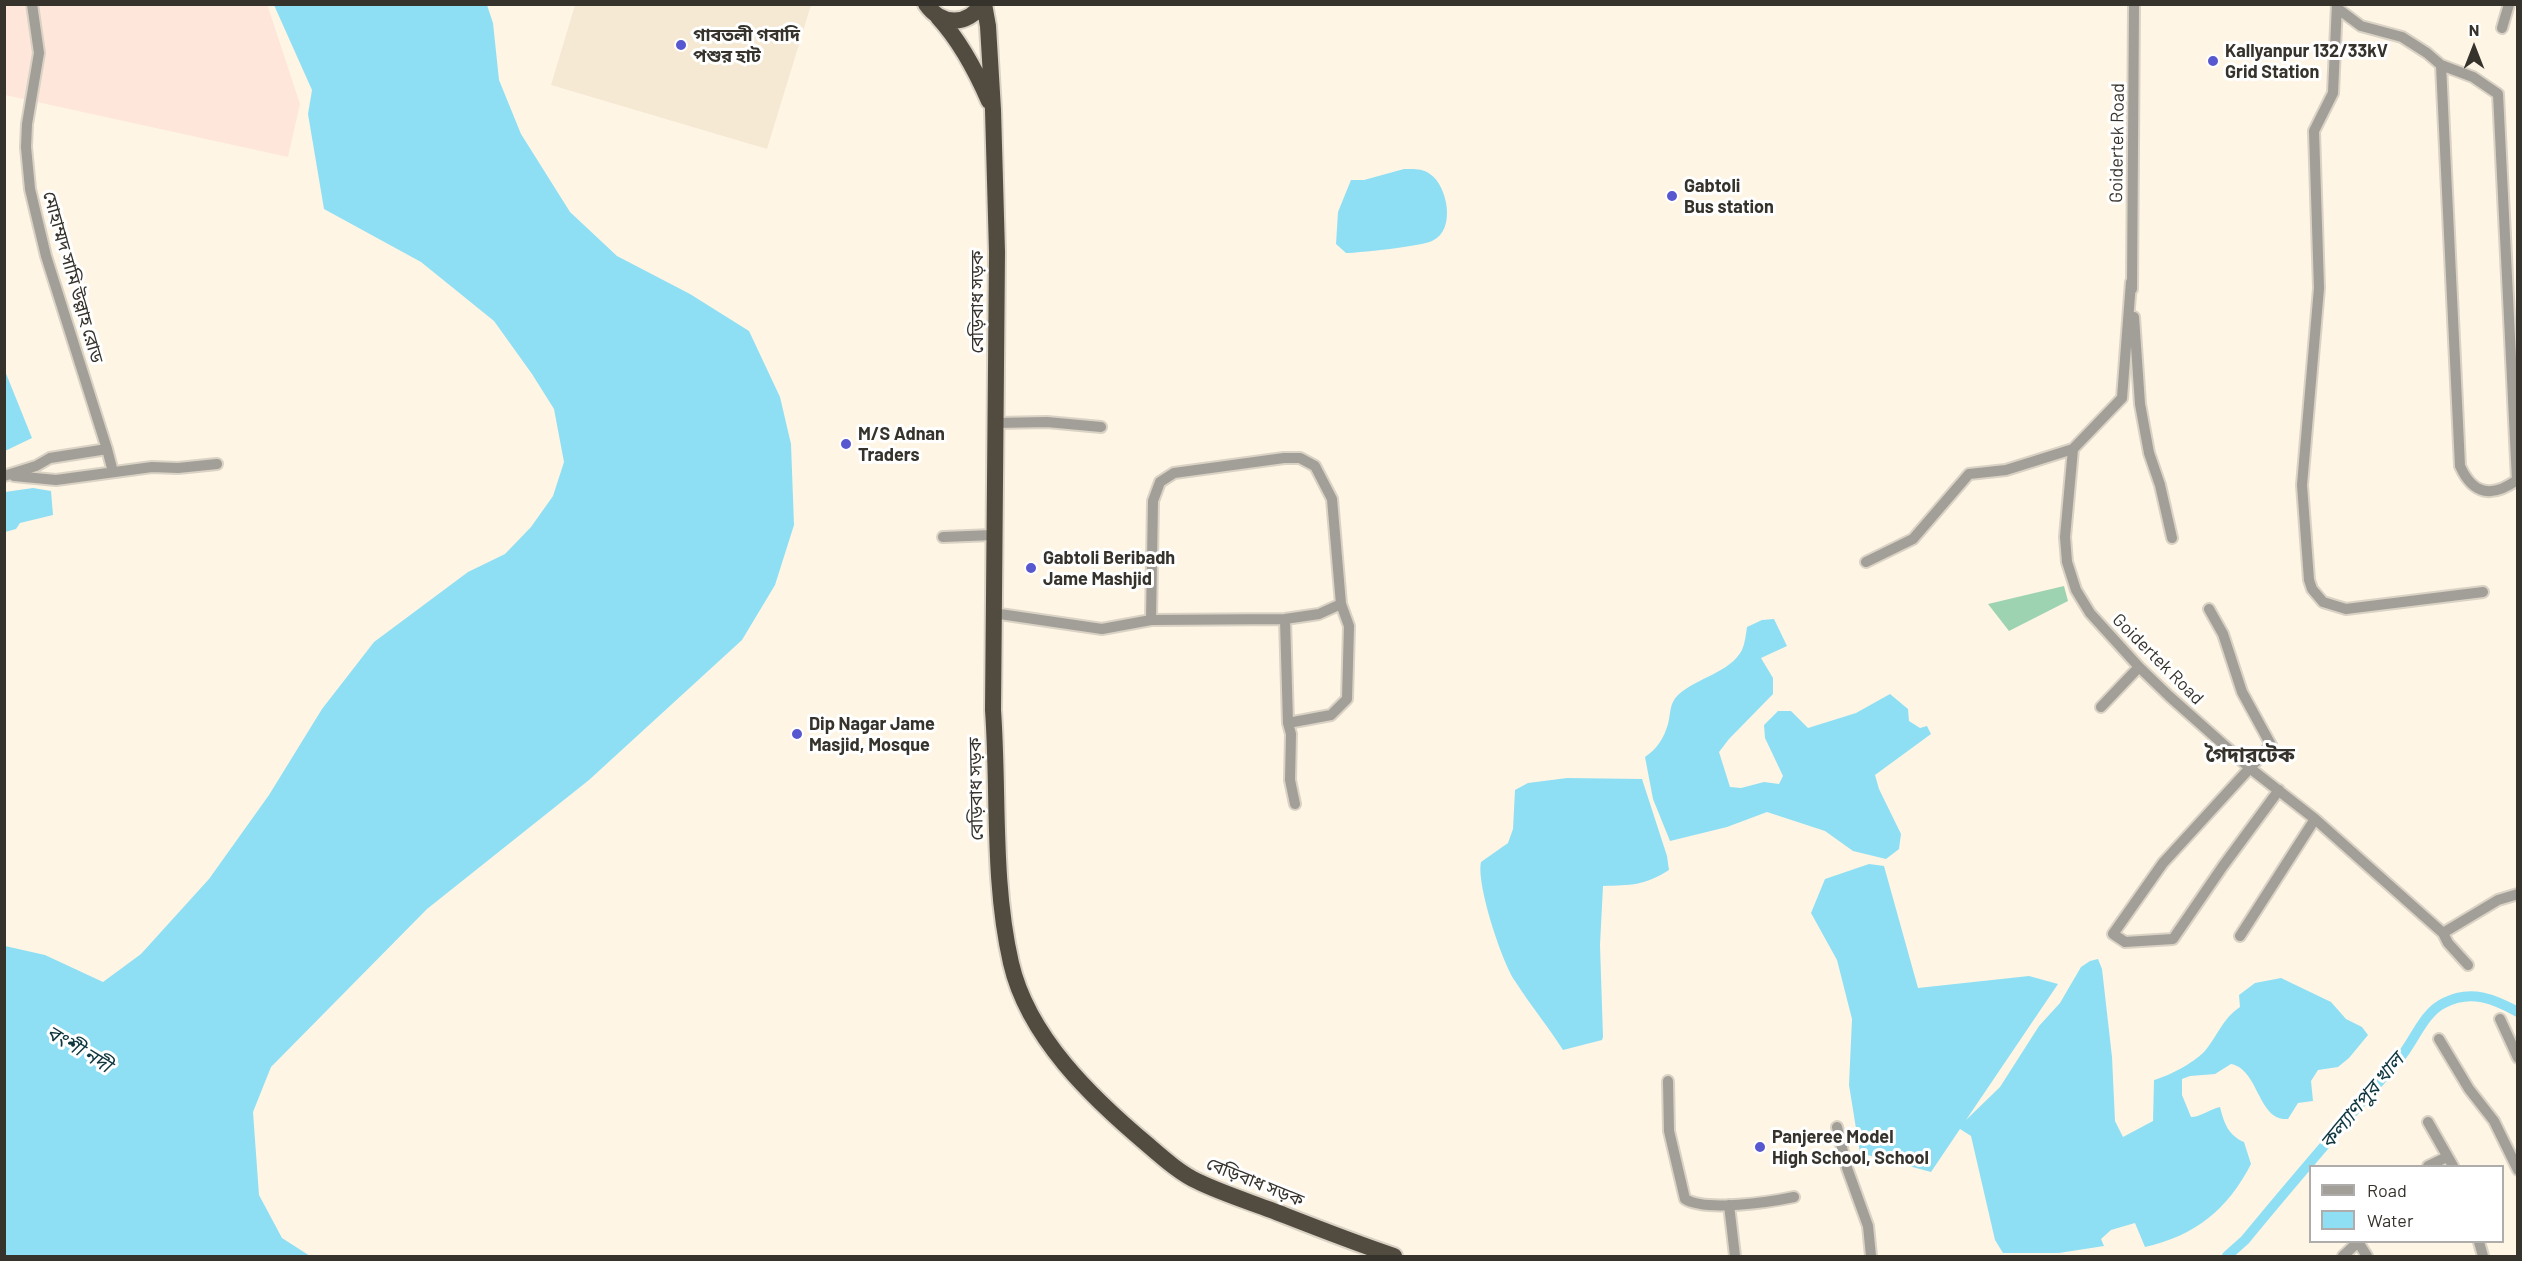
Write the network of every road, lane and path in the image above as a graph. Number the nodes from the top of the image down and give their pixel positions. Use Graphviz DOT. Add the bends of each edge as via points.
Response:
graph roads {
  1 [pos="32,4"];
  2 [pos="983,4"];
  3 [pos="2134,4"];
  4 [pos="2510,4"];
  5 [pos="2337,6"];
  6 [pos="932,11"];
  7 [pos="2502,28"];
  8 [pos="2441,65"];
  9 [pos="993,110"];
  10 [pos="2131,282"];
  11 [pos="996,423"];
  12 [pos="1101,427"];
  13 [pos="107,449"];
  14 [pos="2073,449"];
  15 [pos="217,464"];
  16 [pos="113,472"];
  17 [pos="6,476"];
  18 [pos="993,535"];
  19 [pos="943,537"];
  20 [pos="2172,538"];
  21 [pos="1866,562"];
  22 [pos="2483,592"];
  23 [pos="1341,604"];
  24 [pos="2208,609"];
  25 [pos="993,613"];
  26 [pos="1285,619"];
  27 [pos="1151,620"];
  28 [pos="2139,667"];
  29 [pos="2101,708"];
  30 [pos="1288,723"];
  31 [pos="2251,769"];
  32 [pos="2279,790"];
  33 [pos="1295,804"];
  34 [pos="2315,819"];
  35 [pos="2517,894"];
  36 [pos="2443,933"];
  37 [pos="2240,936"];
  38 [pos="2468,965"];
  39 [pos="2500,1019"];
  40 [pos="2439,1040"];
  41 [pos="2517,1058"];
  42 [pos="1668,1082"];
  43 [pos="2428,1122"];
  44 [pos="1837,1127"];
  45 [pos="2450,1162"];
  46 [pos="2517,1170"];
  47 [pos="1794,1197"];
  48 [pos="1729,1205"];
  49 [pos="2357,1243"];
  50 [pos="2359,1243"];
  51 [pos="1394,1257"];
  52 [pos="1735,1257"];
  53 [pos="1871,1257"];
  54 [pos="2343,1257"];
  55 [pos="2367,1257"];
  1 -- 13 [label="street, মোহাম্মদ সামি উল্লাহ রোড" via="39,53 27,124 30,189 46,256"];
  2 -- 6 [label="highway" via="969,18 959,21 948,21"];
  2 -- 9 [label="highway, বেড়িবাধ সড়ক"];
  3 -- 10 [label="street, Goidertek Road"];
  4 -- 7 [label="street"];
  5 -- 8 [label="street" via="2361,26 2402,37"];
  5 -- 22 [label="street" via="2333,93 2314,131 2319,288 2302,484 2309,580 2323,602 2346,609"];
  6 -- 9 [label="highway, বেড়িবাধ সড়ক" via="952,32"];
  8 -- 8 [label="street" via="2460,466 2475,488 2505,489 2517,480 2498,94 2473,77"];
  9 -- 11 [label="highway, বেড়িবাধ সড়ক"];
  10 -- 14 [label="street, Goidertek Road" via="2122,398"];
  10 -- 20 [label="street, Goidertek Road" via="2140,404"];
  11 -- 12 [label="street"];
  11 -- 18 [label="highway, বেড়িবাধ সড়ক"];
  13 -- 16 [label="street, মোহাম্মদ সামি উল্লাহ রোড"];
  13 -- 17 [label="street" via="50,458"];
  14 -- 21 [label="street" via="2006,470 1969,474 1913,539"];
  14 -- 28 [label="street, Goidertek Road" via="2065,537 2067,562 2076,590 2090,613"];
  15 -- 16 [label="street"];
  16 -- 17 [label="street" via="56,480"];
  18 -- 19 [label="street"];
  18 -- 25 [label="highway, বেড়িবাধ সড়ক"];
  23 -- 26 [label="street" via="1319,614"];
  23 -- 27 [label="street" via="1332,499 1315,466 1300,458 1284,458 1174,473 1160,482 1153,501"];
  23 -- 30 [label="street" via="1349,626 1347,699 1331,715"];
  24 -- 31 [label="street" via="2223,634 2242,692 2271,745"];
  25 -- 27 [label="street" via="1101,629"];
  25 -- 51 [label="highway, বেড়িবাধ সড়ক" via="999,890 1011,965 1045,1036 1061,1059 1124,1125 1197,1182"];
  26 -- 27 [label="street"];
  26 -- 30 [label="street"];
  28 -- 29 [label="street"];
  28 -- 31 [label="street, Goidertek Road"];
  30 -- 33 [label="street"];
  31 -- 32 [label="street, Goidertek Road"];
  31 -- 32 [label="street" via="2163,863 2113,934 2125,942 2173,939"];
  32 -- 34 [label="street, Goidertek Road"];
  34 -- 36 [label="street, Goidertek Road"];
  34 -- 37 [label="street"];
  35 -- 36 [label="street" via="2498,900"];
  36 -- 38 [label="street, Goidertek Road"];
  39 -- 41 [label="street"];
  40 -- 46 [label="street" via="2494,1121"];
  42 -- 48 [label="street" via="1669,1131 1685,1199"];
  43 -- 45 [label="street"];
  44 -- 53 [label="street" via="1868,1226"];
  47 -- 48 [label="street"];
  48 -- 52 [label="street"];
  49 -- 54 [label="street"];
  50 -- 55 [label="street"];
}
